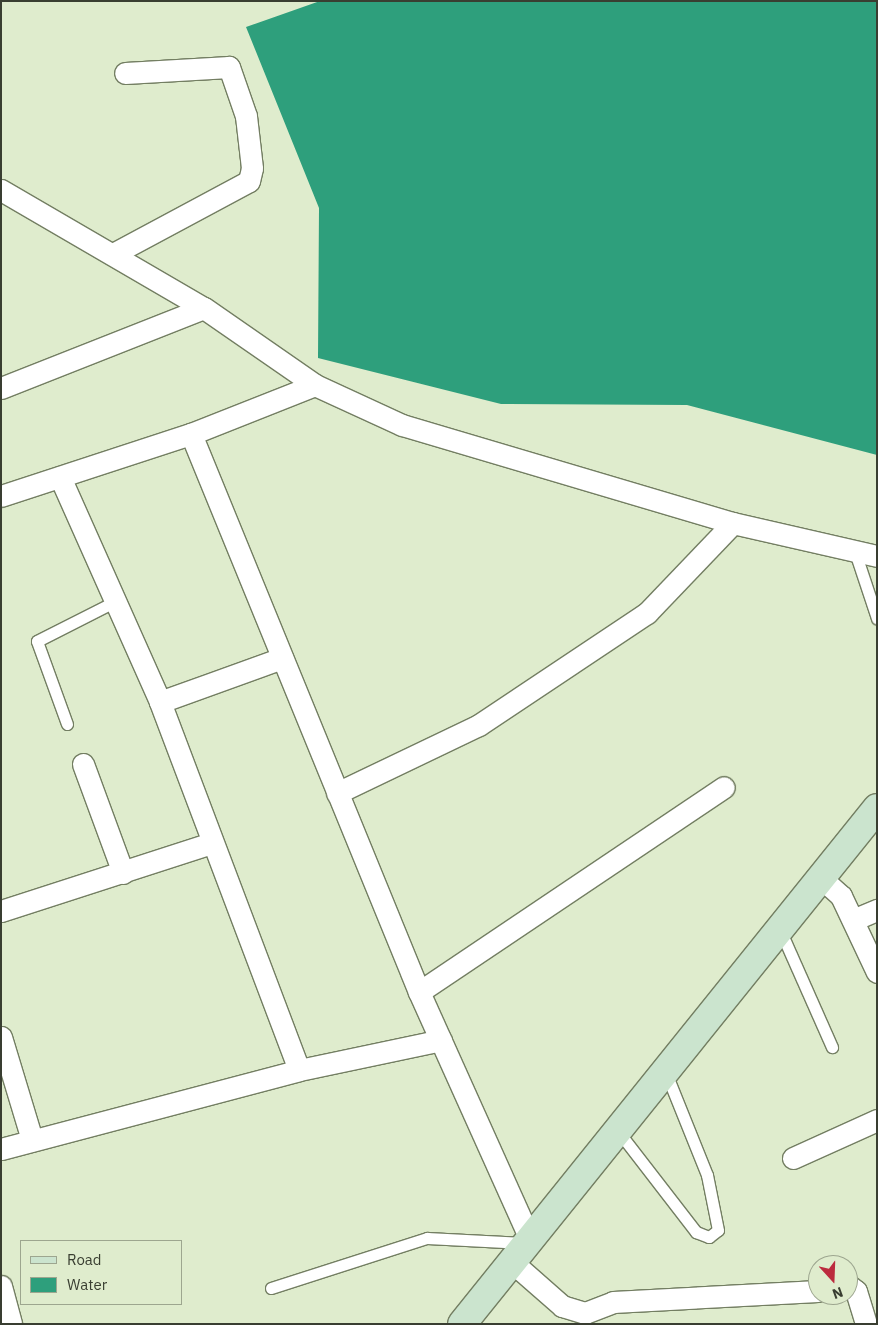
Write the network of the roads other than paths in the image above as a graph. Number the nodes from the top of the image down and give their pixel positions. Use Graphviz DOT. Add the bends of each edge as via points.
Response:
graph roads {
  1 [pos="125,73"];
  2 [pos="1,190"];
  3 [pos="113,254"];
  4 [pos="204,308"];
  5 [pos="315,385"];
  6 [pos="1,388"];
  7 [pos="191,434"];
  8 [pos="60,477"];
  9 [pos="1,496"];
  10 [pos="733,523"];
  11 [pos="855,552"];
  12 [pos="877,556"];
  13 [pos="114,602"];
  14 [pos="877,618"];
  15 [pos="282,658"];
  16 [pos="160,702"];
  17 [pos="67,724"];
  18 [pos="84,764"];
  19 [pos="724,787"];
  20 [pos="337,793"];
  21 [pos="877,808"];
  22 [pos="212,843"];
  23 [pos="123,873"];
  24 [pos="821,878"];
  25 [pos="877,910"];
  26 [pos="1,911"];
  27 [pos="853,920"];
  28 [pos="781,932"];
  29 [pos="877,972"];
  30 [pos="419,992"];
  31 [pos="1,1037"];
  32 [pos="441,1040"];
  33 [pos="832,1047"];
  34 [pos="299,1070"];
  35 [pos="666,1071"];
  36 [pos="877,1120"];
  37 [pos="618,1130"];
  38 [pos="32,1140"];
  39 [pos="1,1150"];
  40 [pos="793,1158"];
  41 [pos="523,1248"];
  42 [pos="1,1286"];
  43 [pos="271,1288"];
  44 [pos="808,1292"];
  45 [pos="858,1298"];
  46 [pos="11,1324"];
  47 [pos="462,1324"];
  48 [pos="866,1324"];
  1 -- 3 [label="street" via="229,67 246,116 252,168 249,181"];
  2 -- 3 [label="street"];
  3 -- 4 [label="street"];
  4 -- 5 [label="street"];
  4 -- 6 [label="street"];
  5 -- 7 [label="street"];
  5 -- 10 [label="street" via="402,424"];
  7 -- 8 [label="street"];
  7 -- 15 [label="street"];
  8 -- 9 [label="street"];
  8 -- 13 [label="street"];
  10 -- 11 [label="street"];
  10 -- 20 [label="street" via="647,613 479,725"];
  11 -- 12 [label="street"];
  11 -- 14 [label="lane"];
  13 -- 16 [label="street"];
  13 -- 17 [label="lane" via="37,641"];
  15 -- 16 [label="street"];
  15 -- 20 [label="street"];
  16 -- 22 [label="street"];
  18 -- 23 [label="street"];
  19 -- 30 [label="street"];
  20 -- 30 [label="street"];
  21 -- 24 [label="street"];
  22 -- 23 [label="street"];
  22 -- 34 [label="street"];
  23 -- 26 [label="street"];
  24 -- 27 [label="street" via="841,896"];
  24 -- 28 [label="street"];
  25 -- 27 [label="street"];
  27 -- 29 [label="street"];
  28 -- 33 [label="lane"];
  28 -- 35 [label="street"];
  30 -- 32 [label="street"];
  31 -- 38 [label="street"];
  32 -- 34 [label="street"];
  32 -- 41 [label="street"];
  34 -- 38 [label="street"];
  35 -- 37 [label="street"];
  35 -- 37 [label="lane" via="707,1175 718,1230 709,1237 696,1232"];
  36 -- 40 [label="street"];
  37 -- 41 [label="street"];
  38 -- 39 [label="street"];
  41 -- 43 [label="lane" via="426,1238"];
  41 -- 44 [label="street" via="562,1306 585,1313 613,1302"];
  41 -- 47 [label="street"];
  42 -- 46 [label="street"];
  45 -- 48 [label="street"];
}
